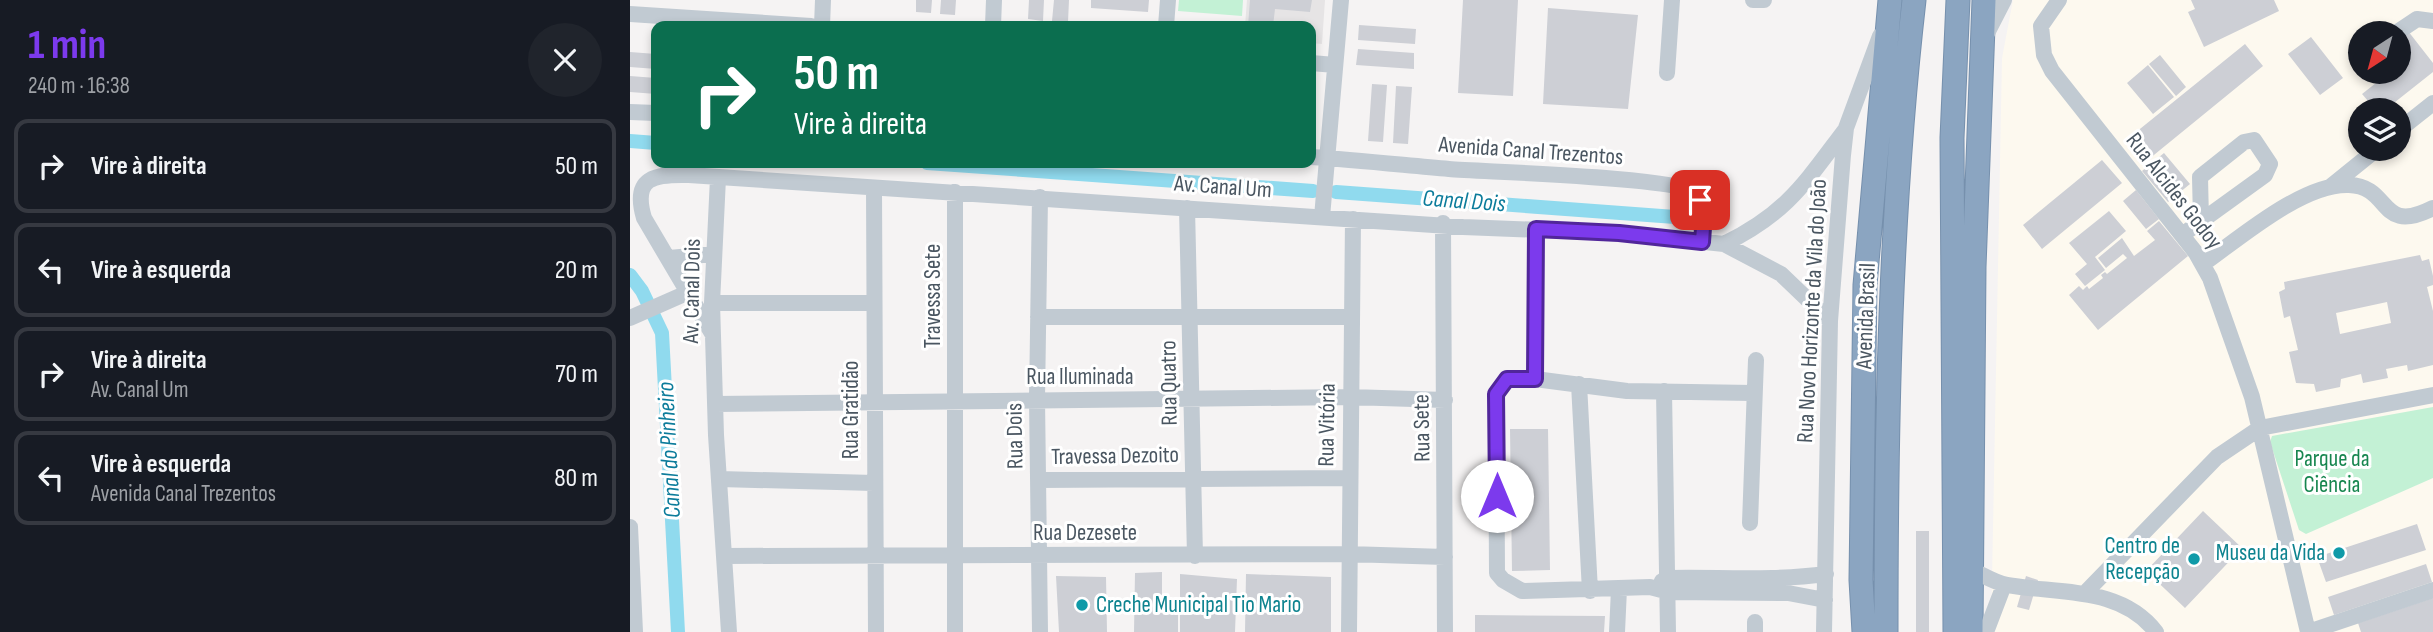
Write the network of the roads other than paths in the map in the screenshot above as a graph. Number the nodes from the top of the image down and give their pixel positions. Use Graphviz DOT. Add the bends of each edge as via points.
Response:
graph roads {
  1 [pos="823,0"];
  2 [pos="994,0"];
  3 [pos="1168,0"];
  4 [pos="1340,0"];
  5 [pos="1672,0"];
  6 [pos="1752,0"];
  7 [pos="1764,0"];
  8 [pos="1890,0"];
  9 [pos="1913,0"];
  10 [pos="1958,0"];
  11 [pos="1984,0"];
  12 [pos="2004,0"];
  13 [pos="2059,0"];
  14 [pos="630,14"];
  15 [pos="2433,20"];
  16 [pos="736,21"];
  17 [pos="822,21"];
  18 [pos="993,21"];
  19 [pos="1167,21"];
  20 [pos="2412,22"];
  21 [pos="1983,43"];
  22 [pos="1316,63"];
  23 [pos="1335,65"];
  24 [pos="1667,73"];
  25 [pos="2433,103"];
  26 [pos="630,112"];
  27 [pos="651,113"];
  28 [pos="2411,120"];
  29 [pos="1846,128"];
  30 [pos="1316,158"];
  31 [pos="1328,158"];
  32 [pos="2362,161"];
  33 [pos="718,178"];
  34 [pos="2330,187"];
  35 [pos="874,188"];
  36 [pos="955,192"];
  37 [pos="1040,197"];
  38 [pos="1187,208"];
  39 [pos="2433,208"];
  40 [pos="1322,217"];
  41 [pos="1353,219"];
  42 [pos="2201,220"];
  43 [pos="1443,223"];
  44 [pos="1536,229"];
  45 [pos="2182,235"];
  46 [pos="1702,242"];
  47 [pos="1724,244"];
  48 [pos="715,254"];
  49 [pos="669,258"];
  50 [pos="2203,264"];
  51 [pos="689,292"];
  52 [pos="712,303"];
  53 [pos="874,303"];
  54 [pos="635,316"];
  55 [pos="1038,317"];
  56 [pos="1190,317"];
  57 [pos="1351,317"];
  58 [pos="1830,321"];
  59 [pos="713,335"];
  60 [pos="1756,360"];
  61 [pos="1535,379"];
  62 [pos="1579,383"];
  63 [pos="1664,391"];
  64 [pos="1753,393"];
  65 [pos="2433,395"];
  66 [pos="1350,397"];
  67 [pos="1037,399"];
  68 [pos="956,400"];
  69 [pos="1192,400"];
  70 [pos="1445,400"];
  71 [pos="874,401"];
  72 [pos="715,404"];
  73 [pos="2260,428"];
  74 [pos="1886,455"];
  75 [pos="1193,477"];
  76 [pos="1349,478"];
  77 [pos="720,479"];
  78 [pos="1038,480"];
  79 [pos="874,483"];
  80 [pos="1750,523"];
  81 [pos="630,527"];
  82 [pos="1348,554"];
  83 [pos="1039,555"];
  84 [pos="725,556"];
  85 [pos="875,556"];
  86 [pos="1195,556"];
  87 [pos="955,557"];
  88 [pos="1445,557"];
  89 [pos="1972,570"];
  90 [pos="1826,574"];
  91 [pos="1861,580"];
  92 [pos="1669,585"];
  93 [pos="2004,585"];
  94 [pos="1619,589"];
  95 [pos="2433,590"];
  96 [pos="1590,591"];
  97 [pos="2085,593"];
  98 [pos="1825,600"];
  99 [pos="2349,625"];
  100 [pos="635,632"];
  101 [pos="729,632"];
  102 [pos="876,632"];
  103 [pos="955,632"];
  104 [pos="1040,632"];
  105 [pos="1349,632"];
  106 [pos="1445,632"];
  107 [pos="1617,632"];
  108 [pos="1668,632"];
  109 [pos="1824,632"];
  110 [pos="1864,632"];
  111 [pos="1886,632"];
  112 [pos="1955,632"];
  113 [pos="1971,632"];
  114 [pos="1986,632"];
  115 [pos="2156,632"];
  116 [pos="2308,632"];
  1 -- 17 [label="street"];
  2 -- 18 [label="street"];
  3 -- 19 [label="street"];
  4 -- 23 [label="street"];
  5 -- 24 [label="street"];
  6 -- 7 [label="street"];
  8 -- 29 [label="street, Rua Novo Horizonte da Vila do João"];
  8 -- 91 [label="highway, Avenida Brasil" via="1866,285"];
  9 -- 74 [label="highway, Avenida Brasil" via="1900,122"];
  10 -- 112 [label="highway" via="1952,138"];
  11 -- 21 [label="highway"];
  12 -- 21 [label="street"];
  13 -- 45 [label="street, Rua Alcides Godoy" via="2041,26 2044,55 2052,71"];
  14 -- 16 [label="street"];
  15 -- 20 [label="street"];
  21 -- 89 [label="highway" via="1974,267"];
  22 -- 23 [label="street"];
  23 -- 31 [label="street"];
  25 -- 28 [label="street"];
  26 -- 27 [label="street"];
  29 -- 47 [label="street" via="1791,200 1752,230"];
  29 -- 58 [label="street, Rua Novo Horizonte da Vila do João"];
  30 -- 31 [label="street, Avenida Canal Trezentos"];
  31 -- 40 [label="street"];
  31 -- 46 [label="street, Avenida Canal Trezentos" via="1681,187 1700,200"];
  32 -- 34 [label="street"];
  33 -- 35 [label="street, Av. Canal Um"];
  33 -- 48 [label="street, Av. Canal Dois"];
  33 -- 49 [label="street, Av. Canal Um" via="670,174 646,182 642,188 644,218"];
  34 -- 39 [label="street" via="2351,184 2370,191 2394,215 2406,219"];
  34 -- 50 [label="street" via="2297,200"];
  35 -- 36 [label="street, Av. Canal Um"];
  35 -- 53 [label="street, Rua Gratidão"];
  36 -- 37 [label="street, Av. Canal Um"];
  36 -- 68 [label="street, Travessa Sete"];
  37 -- 38 [label="street, Av. Canal Um"];
  37 -- 55 [label="street, Rua Dois"];
  38 -- 40 [label="street, Av. Canal Um"];
  38 -- 56 [label="street, Rua Quatro"];
  40 -- 41 [label="street, Av. Canal Um"];
  41 -- 43 [label="street, Av. Canal Um"];
  41 -- 57 [label="street, Rua Vitória"];
  42 -- 42 [label="street" via="2269,169 2254,141 2244,142 2200,177"];
  42 -- 45 [label="street"];
  43 -- 44 [label="street, Av. Canal Um"];
  43 -- 70 [label="street, Rua Sete"];
  44 -- 46 [label="street, Av. Canal Um"];
  44 -- 61 [label="street"];
  45 -- 50 [label="street, Rua Alcides Godoy"];
  46 -- 47 [label="street, Av. Canal Um"];
  47 -- 58 [label="street" via="1781,274"];
  48 -- 49 [label="street"];
  48 -- 52 [label="street, Av. Canal Dois"];
  49 -- 51 [label="street"];
  50 -- 73 [label="street, Rua Alcides Godoy"];
  51 -- 54 [label="street"];
  51 -- 59 [label="street"];
  52 -- 53 [label="street"];
  52 -- 59 [label="street, Av. Canal Dois"];
  53 -- 71 [label="street, Rua Gratidão"];
  55 -- 56 [label="street"];
  55 -- 67 [label="street, Rua Dois"];
  56 -- 57 [label="street"];
  56 -- 69 [label="street, Rua Quatro"];
  57 -- 66 [label="street, Rua Vitória"];
  58 -- 90 [label="street, Rua Novo Horizonte da Vila do João"];
  59 -- 72 [label="street, Av. Canal Dois"];
  60 -- 64 [label="street"];
  61 -- 62 [label="street"];
  61 -- 96 [label="street" via="1507,379 1496,394 1497,573 1522,591"];
  62 -- 63 [label="street"];
  62 -- 96 [label="street"];
  63 -- 64 [label="street"];
  63 -- 92 [label="street"];
  64 -- 80 [label="street"];
  65 -- 73 [label="street"];
  66 -- 69 [label="street, Rua Iluminada"];
  66 -- 70 [label="street, Rua Iluminada"];
  66 -- 76 [label="street, Rua Vitória"];
  67 -- 68 [label="street, Rua Iluminada"];
  67 -- 69 [label="street, Rua Iluminada"];
  67 -- 78 [label="street, Rua Dois"];
  68 -- 71 [label="street, Rua Iluminada"];
  68 -- 87 [label="street, Travessa Sete"];
  69 -- 75 [label="street, Rua Quatro"];
  70 -- 88 [label="street, Rua Sete"];
  71 -- 72 [label="street, Rua Iluminada"];
  71 -- 79 [label="street, Rua Gratidão"];
  72 -- 77 [label="street, Av. Canal Dois"];
  73 -- 97 [label="street" via="2217,457"];
  73 -- 116 [label="street, Rua Alcides Godoy"];
  74 -- 91 [label="highway"];
  74 -- 111 [label="highway, Avenida Brasil"];
  75 -- 76 [label="street, Travessa Dezoito"];
  75 -- 78 [label="street, Travessa Dezoito"];
  75 -- 86 [label="street, Rua Quatro"];
  76 -- 82 [label="street, Rua Vitória"];
  77 -- 79 [label="street"];
  77 -- 84 [label="street, Av. Canal Dois"];
  78 -- 83 [label="street, Rua Dois"];
  79 -- 85 [label="street, Rua Gratidão"];
  81 -- 100 [label="street"];
  82 -- 86 [label="street, Rua Dezesete"];
  82 -- 88 [label="street, Rua Dezesete"];
  82 -- 105 [label="street, Rua Vitória"];
  83 -- 86 [label="street, Rua Dezesete"];
  83 -- 87 [label="street, Rua Dezesete"];
  83 -- 104 [label="street, Rua Dois"];
  84 -- 85 [label="street, Rua Dezesete"];
  84 -- 101 [label="street, Av. Canal Dois"];
  85 -- 87 [label="street, Rua Dezesete"];
  85 -- 102 [label="street, Rua Gratidão"];
  87 -- 103 [label="street, Travessa Sete"];
  88 -- 106 [label="street, Rua Sete"];
  89 -- 93 [label="street"];
  89 -- 113 [label="highway"];
  90 -- 92 [label="street"];
  90 -- 98 [label="street, Rua Novo Horizonte da Vila do João"];
  91 -- 110 [label="highway, Avenida Brasil"];
  92 -- 94 [label="street"];
  92 -- 98 [label="street"];
  92 -- 108 [label="street"];
  93 -- 97 [label="street"];
  93 -- 114 [label="street"];
  94 -- 96 [label="street"];
  94 -- 107 [label="street"];
  95 -- 99 [label="street"];
  97 -- 115 [label="street" via="2132,607"];
  98 -- 109 [label="street, Rua Novo Horizonte da Vila do João"];
  99 -- 116 [label="street"];
}
